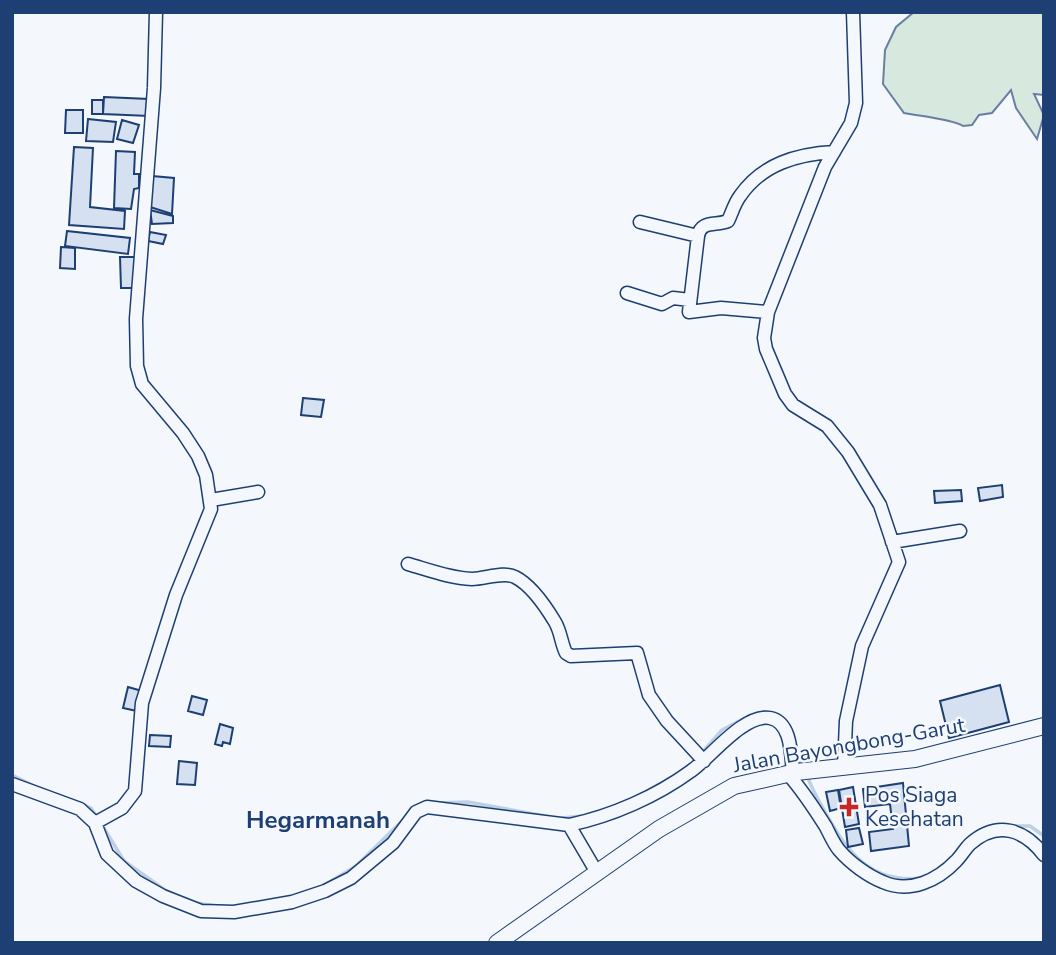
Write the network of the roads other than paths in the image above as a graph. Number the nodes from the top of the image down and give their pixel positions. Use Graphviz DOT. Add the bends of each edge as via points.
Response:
graph roads {
  1 [pos="156,12"];
  2 [pos="853,12"];
  3 [pos="834,152"];
  4 [pos="640,222"];
  5 [pos="698,236"];
  6 [pos="628,293"];
  7 [pos="690,300"];
  8 [pos="768,312"];
  9 [pos="258,492"];
  10 [pos="211,500"];
  11 [pos="960,531"];
  12 [pos="892,542"];
  13 [pos="408,564"];
  14 [pos="1044,726"];
  15 [pos="699,757"];
  16 [pos="844,768"];
  17 [pos="792,773"];
  18 [pos="12,784"];
  19 [pos="96,822"];
  20 [pos="569,825"];
  21 [pos="1044,855"];
  22 [pos="596,871"];
  23 [pos="498,943"];
  1 -- 10 [label="street" via="136,319 137,366 142,384 198,456"];
  2 -- 3 [label="street" via="856,103"];
  3 -- 5 [label="street" via="810,154 771,167 739,196 728,222 703,226"];
  3 -- 8 [label="street"];
  4 -- 5 [label="street"];
  5 -- 7 [label="street"];
  6 -- 7 [label="street" via="662,304 673,298"];
  7 -- 8 [label="street" via="691,313 721,308"];
  8 -- 12 [label="street" via="766,349 785,394 793,405 827,426 848,452 880,505"];
  9 -- 10 [label="street"];
  10 -- 19 [label="street" via="142,703 135,791 122,808"];
  11 -- 12 [label="street"];
  12 -- 16 [label="street" via="899,566 862,646 846,721"];
  13 -- 15 [label="street" via="462,578 515,576 557,625 566,653 637,653 649,695"];
  14 -- 16 [label="main road, Jalan Bayongbong-Garut" via="915,759"];
  15 -- 17 [label="street" via="755,720 770,718 786,732"];
  15 -- 20 [label="street" via="691,771 654,793"];
  16 -- 17 [label="main road, Jalan Bayongbong-Garut"];
  17 -- 21 [label="street" via="839,850 885,883 922,884 942,874 969,845 997,831 1023,834"];
  17 -- 22 [label="main road, Jalan Bayongbong-Garut" via="734,786"];
  18 -- 19 [label="street" via="80,809"];
  19 -- 20 [label="street" via="107,854 136,881 212,913 292,902 325,891 351,878 427,807"];
  20 -- 22 [label="street"];
  22 -- 23 [label="main road, Jalan Bayongbong-Garut"];
}
